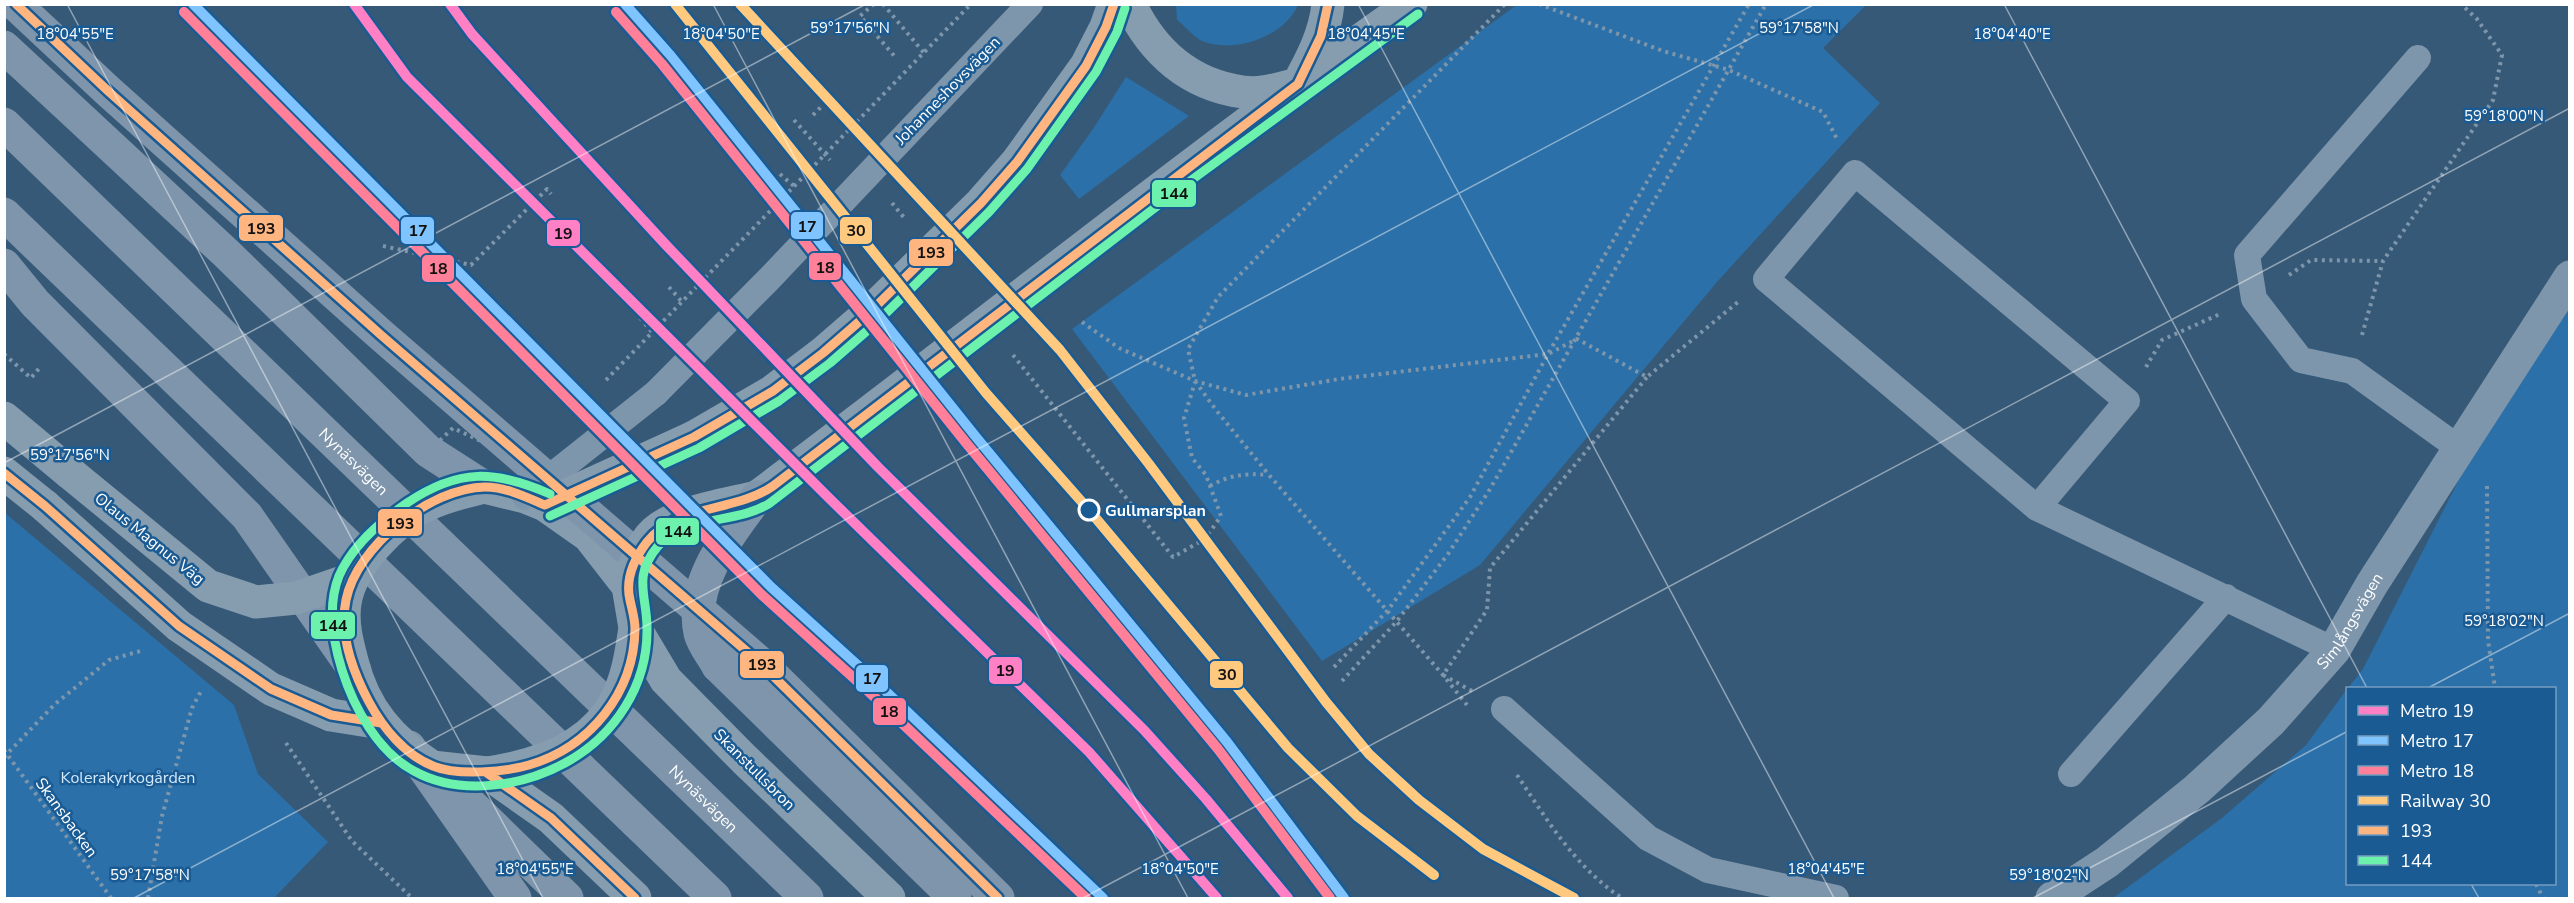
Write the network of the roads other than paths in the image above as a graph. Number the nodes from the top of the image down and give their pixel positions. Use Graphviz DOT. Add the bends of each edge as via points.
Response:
graph roads {
  1 [pos="15,4"];
  2 [pos="1030,4"];
  3 [pos="1114,4"];
  4 [pos="1130,4"];
  5 [pos="1328,4"];
  6 [pos="1411,4"];
  7 [pos="4,47"];
  8 [pos="2418,58"];
  9 [pos="1298,84"];
  10 [pos="4,124"];
  11 [pos="4,214"];
  12 [pos="4,264"];
  13 [pos="2570,277"];
  14 [pos="4,418"];
  15 [pos="2460,449"];
  16 [pos="4,473"];
  17 [pos="484,487"];
  18 [pos="757,497"];
  19 [pos="535,501"];
  20 [pos="2037,508"];
  21 [pos="351,579"];
  22 [pos="628,585"];
  23 [pos="2226,597"];
  24 [pos="635,628"];
  25 [pos="2334,650"];
  26 [pos="1504,710"];
  27 [pos="381,723"];
  28 [pos="432,767"];
  29 [pos="487,773"];
  30 [pos="2071,774"];
  31 [pos="515,898"];
  32 [pos="567,898"];
  33 [pos="635,898"];
  34 [pos="715,898"];
  35 [pos="807,898"];
  36 [pos="889,898"];
  37 [pos="955,898"];
  38 [pos="998,898"];
  39 [pos="1836,898"];
  40 [pos="2052,898"];
  1 -- 38 [label="highway" via="381,335 759,662"];
  2 -- 19 [label="lane, Johanneshovsvägen, bridge" via="656,393"];
  3 -- 19 [label="main road, bridge" via="1086,66 1017,162 981,203 823,353 773,391 694,437"];
  4 -- 9 [label="main road" via="1140,27 1171,63 1191,76 1244,93"];
  5 -- 9 [label="main road" via="1327,20 1315,52"];
  6 -- 9 [label="main road"];
  7 -- 17 [label="highway" via="227,254 420,460"];
  8 -- 15 [label="lane" via="2247,255 2254,299 2301,360 2352,370"];
  9 -- 18 [label="main road"];
  10 -- 35 [label="highway, Nynäsvägen"];
  11 -- 34 [label="highway"];
  12 -- 31 [label="highway" via="35,303 247,516"];
  13 -- 15 [label="street, Simlångsvägen"];
  14 -- 21 [label="main road, Olaus Magnus Väg, bridge" via="207,586 256,602 296,598"];
  15 -- 25 [label="street, Simlångsvägen"];
  16 -- 27 [label="main road, bridge" via="179,626 271,689 331,715"];
  17 -- 19 [label="main road"];
  17 -- 21 [label="main road, bridge" via="425,505 395,527"];
  18 -- 22 [label="main road, bridge" via="689,514 664,525 647,540"];
  18 -- 37 [label="highway, bridge" via="719,548 703,591 700,632 706,647 718,666"];
  19 -- 22 [label="main road" via="589,536"];
  20 -- 20 [label="lane" via="2127,401 1855,173 1766,279"];
  20 -- 23 [label="lane"];
  21 -- 27 [label="main road, bridge" via="345,603 345,632 361,688"];
  22 -- 24 [label="main road"];
  23 -- 25 [label="lane"];
  23 -- 30 [label="lane"];
  24 -- 29 [label="main road, bridge" via="622,689 594,728 573,746 545,759 517,769"];
  24 -- 36 [label="main road, Skanstullsbron" via="666,680"];
  25 -- 40 [label="street, Simlångsvägen" via="2271,721 2197,789 2107,862"];
  26 -- 39 [label="lane" via="1648,838 1708,870"];
  27 -- 28 [label="main road, bridge" via="404,748"];
  28 -- 29 [label="main road"];
  28 -- 32 [label="highway"];
  29 -- 33 [label="main road" via="551,818"];
}
